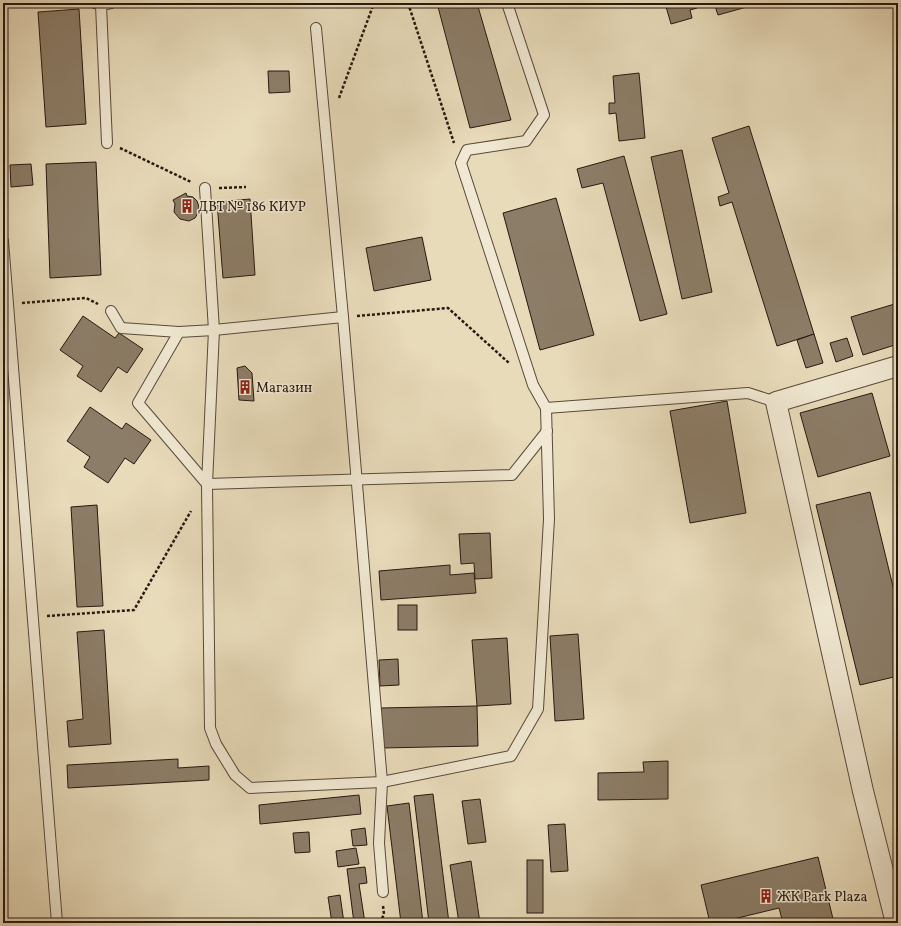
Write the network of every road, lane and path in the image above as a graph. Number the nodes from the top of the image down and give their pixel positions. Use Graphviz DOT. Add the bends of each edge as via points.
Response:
graph roads {
  1 [pos="374,3"];
  2 [pos="408,3"];
  3 [pos="507,3"];
  4 [pos="102,4"];
  5 [pos="316,28"];
  6 [pos="336,105"];
  7 [pos="107,143"];
  8 [pos="461,162"];
  9 [pos="246,187"];
  10 [pos="205,188"];
  11 [pos="3,241"];
  12 [pos="8,304"];
  13 [pos="111,312"];
  14 [pos="343,317"];
  15 [pos="214,330"];
  16 [pos="179,332"];
  17 [pos="511,365"];
  18 [pos="898,366"];
  19 [pos="776,402"];
  20 [pos="546,408"];
  21 [pos="547,431"];
  22 [pos="356,480"];
  23 [pos="207,484"];
  24 [pos="33,617"];
  25 [pos="382,782"];
  26 [pos="383,892"];
  27 [pos="57,923"];
  28 [pos="896,923"];
  1 -- 6 [label="path"];
  2 -- 8 [label="path"];
  3 -- 8 [label="lane" via="544,115 526,141 467,150"];
  4 -- 7 [label="lane"];
  5 -- 14 [label="lane"];
  7 -- 10 [label="path"];
  8 -- 20 [label="lane" via="533,385"];
  9 -- 10 [label="path"];
  10 -- 15 [label="lane"];
  11 -- 12 [label="lane"];
  12 -- 13 [label="path" via="86,298"];
  12 -- 24 [label="lane"];
  13 -- 16 [label="lane" via="121,328"];
  14 -- 15 [label="lane"];
  14 -- 17 [label="path" via="448,308"];
  14 -- 22 [label="lane"];
  15 -- 16 [label="lane"];
  15 -- 23 [label="lane"];
  16 -- 23 [label="lane" via="138,403"];
  18 -- 19 [label="street"];
  19 -- 20 [label="lane" via="748,393"];
  19 -- 28 [label="street" via="863,791"];
  20 -- 21 [label="lane"];
  21 -- 22 [label="lane" via="512,475"];
  21 -- 25 [label="lane" via="549,519 538,709 511,756"];
  22 -- 23 [label="lane"];
  22 -- 25 [label="lane"];
  23 -- 24 [label="path" via="134,610"];
  23 -- 25 [label="lane" via="210,728 216,744 235,775 250,788"];
  24 -- 27 [label="lane"];
  25 -- 26 [label="lane" via="379,843"];
}
